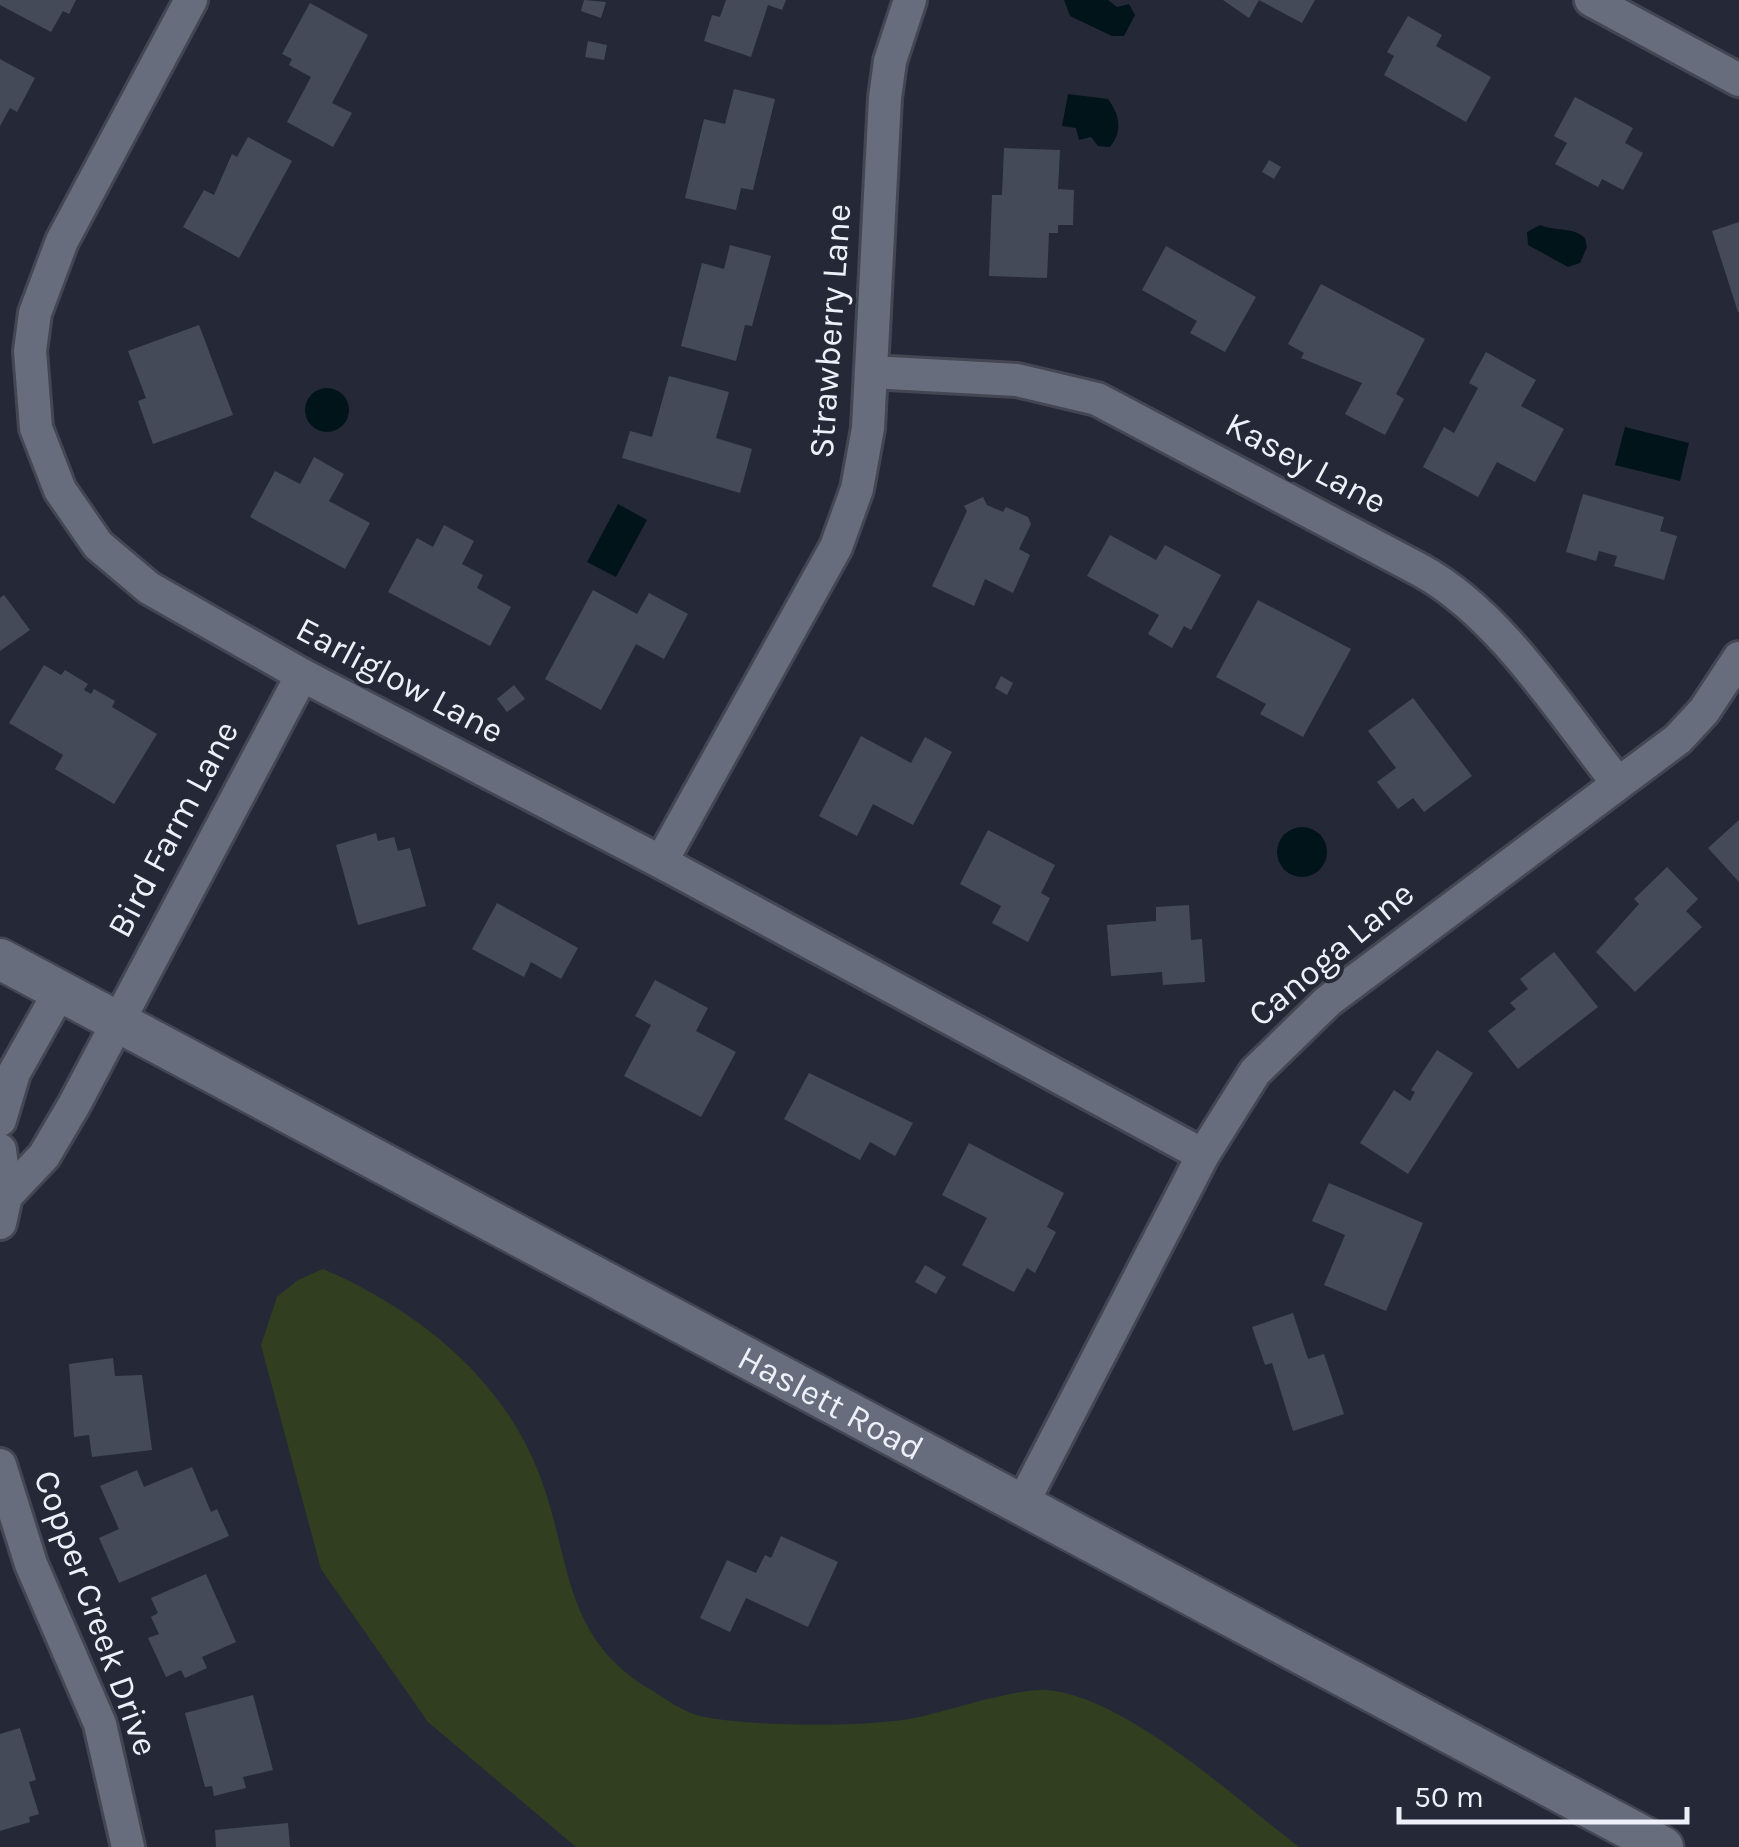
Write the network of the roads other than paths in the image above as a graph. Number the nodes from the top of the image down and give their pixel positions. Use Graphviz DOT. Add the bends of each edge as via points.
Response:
graph roads {
  1 [pos="190,0"];
  2 [pos="910,0"];
  3 [pos="1591,0"];
  4 [pos="1739,80"];
  5 [pos="871,372"];
  6 [pos="1739,658"];
  7 [pos="302,675"];
  8 [pos="1617,782"];
  9 [pos="661,862"];
  10 [pos="0,959"];
  11 [pos="60,991"];
  12 [pos="116,1022"];
  13 [pos="0,1120"];
  14 [pos="0,1150"];
  15 [pos="1203,1155"];
  16 [pos="3,1210"];
  17 [pos="0,1465"];
  18 [pos="1021,1506"];
  19 [pos="128,1847"];
  20 [pos="1662,1847"];
  1 -- 7 [label="street, Earliglow Lane" via="46,276 30,351 36,428 77,519 122,568"];
  2 -- 5 [label="street, Strawberry Lane" via="885,98"];
  3 -- 4 [label="street"];
  5 -- 8 [label="street, Kasey Lane" via="1017,380 1096,399 1422,571 1487,620"];
  5 -- 9 [label="street, Strawberry Lane" via="864,459 842,533"];
  6 -- 8 [label="street, Canoga Lane" via="1678,739"];
  7 -- 9 [label="street, Earliglow Lane"];
  7 -- 12 [label="street, Bird Farm Lane"];
  8 -- 15 [label="street, Canoga Lane" via="1289,1034 1227,1112"];
  9 -- 15 [label="street, Earliglow Lane"];
  10 -- 11 [label="street, Haslett Road"];
  11 -- 12 [label="street, Haslett Road"];
  11 -- 13 [label="street" via="14,1073"];
  12 -- 16 [label="street" via="44,1156"];
  12 -- 18 [label="street, Haslett Road"];
  14 -- 16 [label="street"];
  15 -- 18 [label="street, Canoga Lane"];
  17 -- 19 [label="street, Copper Creek Drive" via="31,1564 100,1724"];
  18 -- 20 [label="street, Haslett Road"];
}
